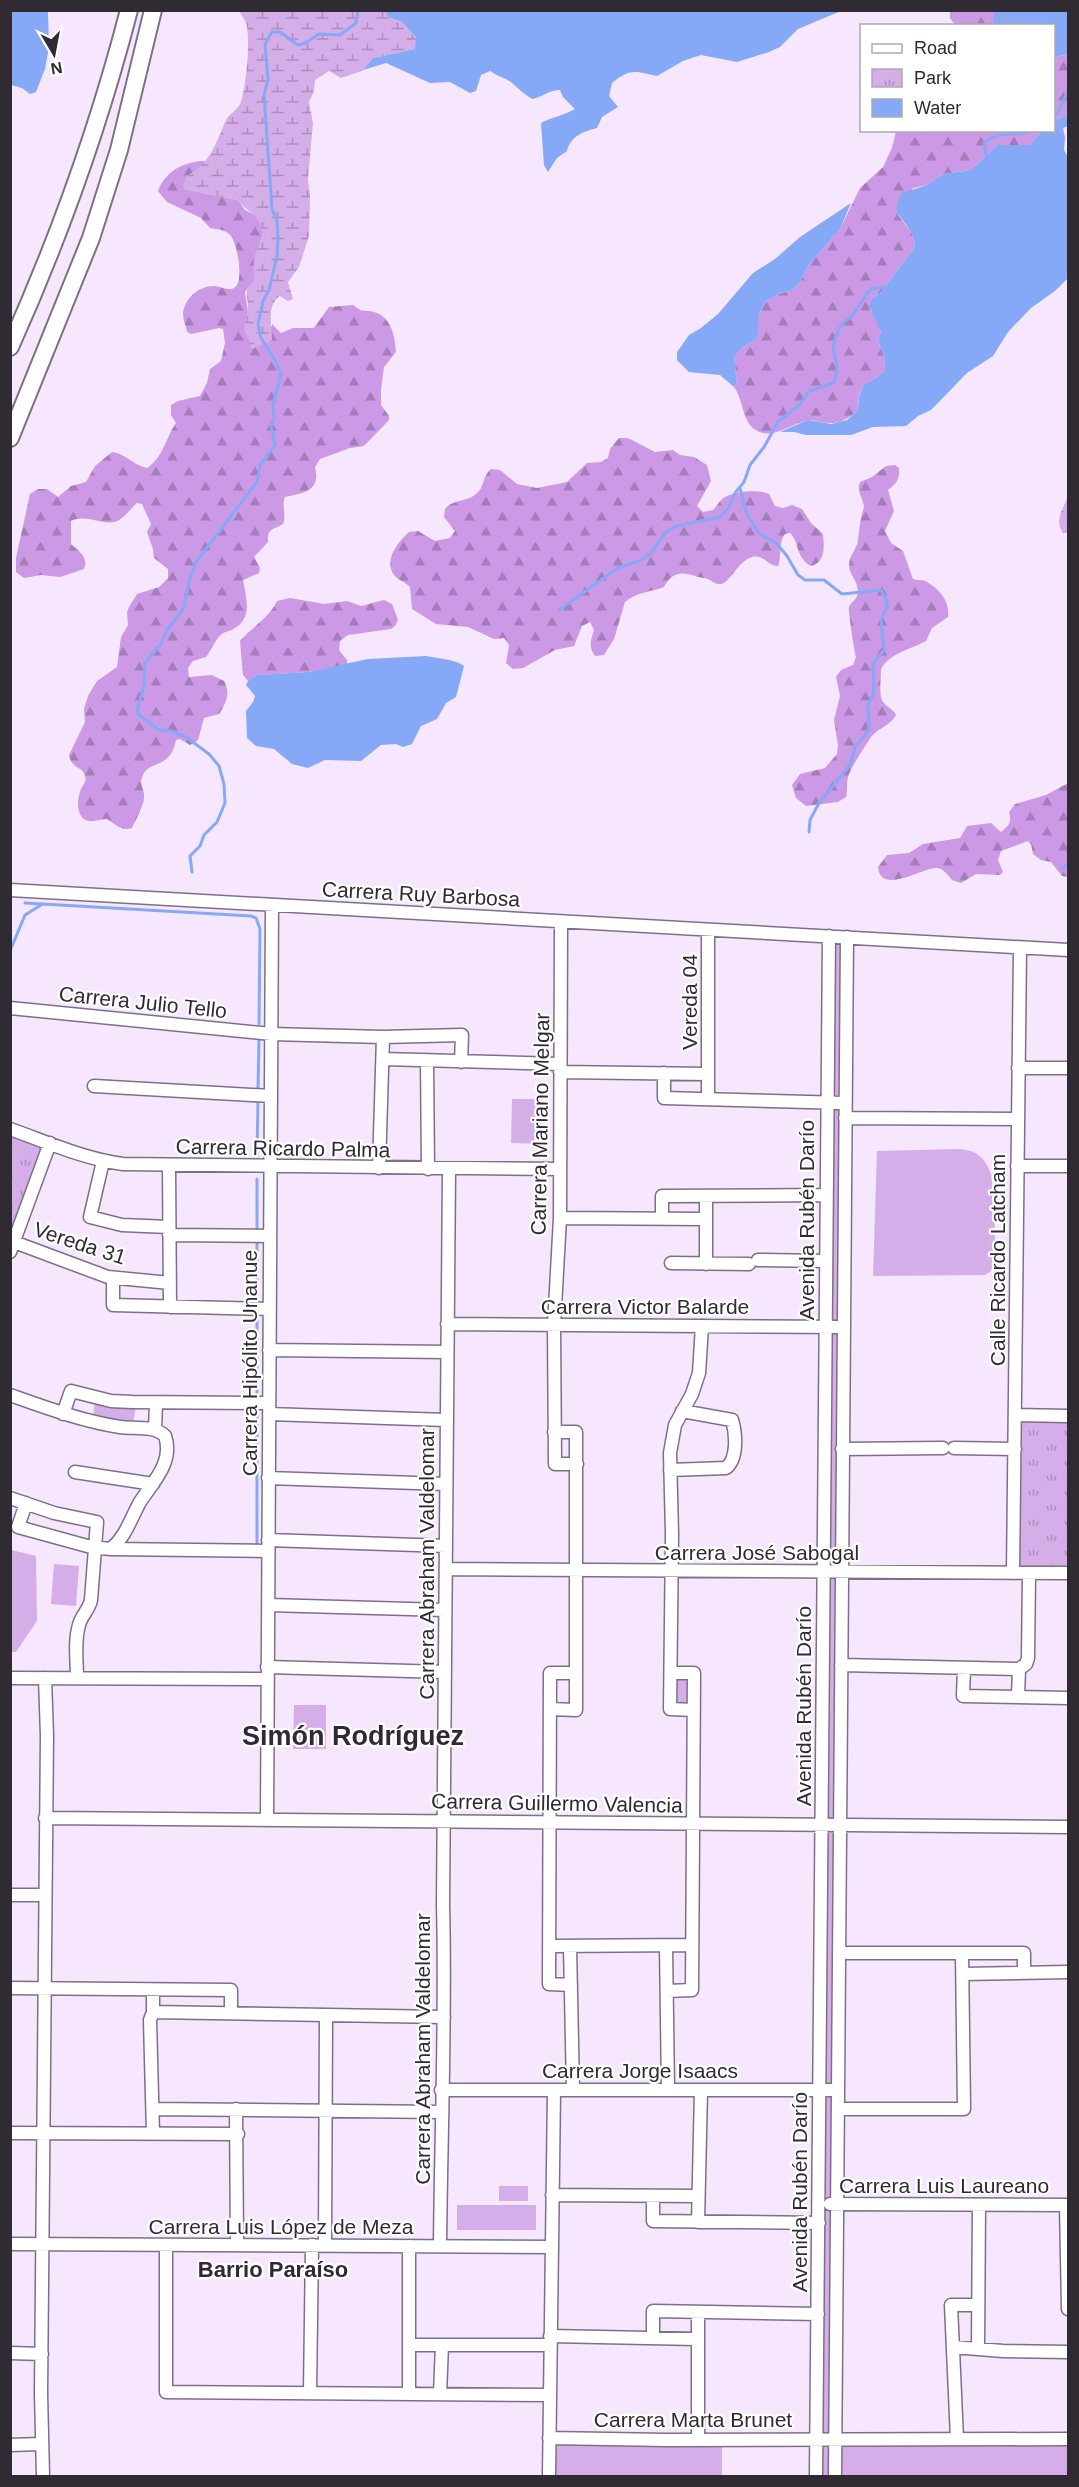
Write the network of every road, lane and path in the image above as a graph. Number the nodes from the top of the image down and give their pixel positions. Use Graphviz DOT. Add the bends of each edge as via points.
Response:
graph roads {
  1 [pos="129,10"];
  2 [pos="153,10"];
  3 [pos="10,347"];
  4 [pos="10,438"];
  5 [pos="10,890"];
  6 [pos="272,905"];
  7 [pos="561,922"];
  8 [pos="708,931"];
  9 [pos="828,936"];
  10 [pos="846,937"];
  11 [pos="1020,948"];
  12 [pos="1068,950"];
  13 [pos="10,1008"];
  14 [pos="271,1034"];
  15 [pos="383,1037"];
  16 [pos="383,1059"];
  17 [pos="428,1061"];
  18 [pos="461,1062"];
  19 [pos="560,1068"];
  20 [pos="1018,1068"];
  21 [pos="1068,1068"];
  22 [pos="664,1073"];
  23 [pos="708,1074"];
  24 [pos="94,1086"];
  25 [pos="262,1096"];
  26 [pos="708,1099"];
  27 [pos="827,1102"];
  28 [pos="845,1103"];
  29 [pos="845,1118"];
  30 [pos="1017,1119"];
  31 [pos="10,1129"];
  32 [pos="50,1143"];
  33 [pos="103,1161"];
  34 [pos="169,1166"];
  35 [pos="1017,1166"];
  36 [pos="1068,1166"];
  37 [pos="270,1167"];
  38 [pos="379,1168"];
  39 [pos="428,1169"];
  40 [pos="449,1169"];
  41 [pos="560,1169"];
  42 [pos="706,1196"];
  43 [pos="826,1196"];
  44 [pos="560,1218"];
  45 [pos="662,1218"];
  46 [pos="706,1219"];
  47 [pos="169,1231"];
  48 [pos="261,1235"];
  49 [pos="12,1247"];
  50 [pos="825,1261"];
  51 [pos="671,1263"];
  52 [pos="706,1264"];
  53 [pos="113,1278"];
  54 [pos="170,1283"];
  55 [pos="170,1307"];
  56 [pos="269,1309"];
  57 [pos="447,1324"];
  58 [pos="554,1325"];
  59 [pos="702,1326"];
  60 [pos="825,1327"];
  61 [pos="843,1327"];
  62 [pos="268,1350"];
  63 [pos="447,1353"];
  64 [pos="10,1395"];
  65 [pos="156,1403"];
  66 [pos="269,1408"];
  67 [pos="682,1411"];
  68 [pos="63,1414"];
  69 [pos="1015,1415"];
  70 [pos="1068,1416"];
  71 [pos="446,1420"];
  72 [pos="155,1430"];
  73 [pos="554,1432"];
  74 [pos="842,1449"];
  75 [pos="1015,1449"];
  76 [pos="577,1464"];
  77 [pos="670,1470"];
  78 [pos="75,1472"];
  79 [pos="268,1478"];
  80 [pos="153,1484"];
  81 [pos="446,1484"];
  82 [pos="10,1497"];
  83 [pos="26,1503"];
  84 [pos="268,1546"];
  85 [pos="446,1546"];
  86 [pos="94,1548"];
  87 [pos="111,1549"];
  88 [pos="446,1569"];
  89 [pos="576,1570"];
  90 [pos="672,1571"];
  91 [pos="823,1572"];
  92 [pos="842,1572"];
  93 [pos="1013,1573"];
  94 [pos="1029,1573"];
  95 [pos="1068,1573"];
  96 [pos="268,1605"];
  97 [pos="445,1611"];
  98 [pos="841,1665"];
  99 [pos="964,1668"];
  100 [pos="1018,1669"];
  101 [pos="445,1672"];
  102 [pos="267,1673"];
  103 [pos="576,1673"];
  104 [pos="671,1673"];
  105 [pos="10,1678"];
  106 [pos="45,1678"];
  107 [pos="77,1678"];
  108 [pos="1018,1697"];
  109 [pos="1068,1698"];
  110 [pos="550,1709"];
  111 [pos="694,1710"];
  112 [pos="45,1818"];
  113 [pos="267,1820"];
  114 [pos="443,1821"];
  115 [pos="551,1822"];
  116 [pos="693,1823"];
  117 [pos="821,1825"];
  118 [pos="840,1825"];
  119 [pos="1068,1827"];
  120 [pos="10,1895"];
  121 [pos="44,1895"];
  122 [pos="691,1945"];
  123 [pos="550,1946"];
  124 [pos="570,1946"];
  125 [pos="666,1946"];
  126 [pos="840,1953"];
  127 [pos="962,1953"];
  128 [pos="1068,1972"];
  129 [pos="1024,1973"];
  130 [pos="963,1974"];
  131 [pos="571,1985"];
  132 [pos="10,1988"];
  133 [pos="44,1989"];
  134 [pos="153,1990"];
  135 [pos="667,1991"];
  136 [pos="153,2012"];
  137 [pos="231,2013"];
  138 [pos="326,2016"];
  139 [pos="444,2017"];
  140 [pos="441,2090"];
  141 [pos="554,2090"];
  142 [pos="573,2090"];
  143 [pos="668,2090"];
  144 [pos="701,2090"];
  145 [pos="820,2090"];
  146 [pos="838,2090"];
  147 [pos="153,2109"];
  148 [pos="236,2109"];
  149 [pos="838,2109"];
  150 [pos="326,2110"];
  151 [pos="441,2112"];
  152 [pos="10,2133"];
  153 [pos="43,2134"];
  154 [pos="153,2134"];
  155 [pos="238,2134"];
  156 [pos="552,2195"];
  157 [pos="653,2196"];
  158 [pos="698,2196"];
  159 [pos="819,2204"];
  160 [pos="837,2204"];
  161 [pos="979,2205"];
  162 [pos="1067,2205"];
  163 [pos="698,2222"];
  164 [pos="819,2223"];
  165 [pos="10,2244"];
  166 [pos="42,2244"];
  167 [pos="166,2245"];
  168 [pos="237,2245"];
  169 [pos="312,2245"];
  170 [pos="326,2245"];
  171 [pos="409,2246"];
  172 [pos="440,2246"];
  173 [pos="551,2247"];
  174 [pos="978,2305"];
  175 [pos="1068,2309"];
  176 [pos="698,2312"];
  177 [pos="818,2314"];
  178 [pos="653,2338"];
  179 [pos="697,2339"];
  180 [pos="550,2340"];
  181 [pos="409,2345"];
  182 [pos="442,2345"];
  183 [pos="953,2347"];
  184 [pos="978,2348"];
  185 [pos="1068,2352"];
  186 [pos="10,2353"];
  187 [pos="42,2354"];
  188 [pos="310,2393"];
  189 [pos="409,2394"];
  190 [pos="440,2394"];
  191 [pos="550,2395"];
  192 [pos="549,2438"];
  193 [pos="817,2439"];
  194 [pos="957,2439"];
  195 [pos="1068,2439"];
  196 [pos="698,2440"];
  197 [pos="836,2440"];
  198 [pos="41,2444"];
  199 [pos="10,2445"];
  200 [pos="43,2476"];
  201 [pos="549,2476"];
  202 [pos="816,2476"];
  203 [pos="836,2476"];
  1 -- 3 [label="main road" via="82,169"];
  2 -- 4 [label="main road" via="119,150 92,238"];
  5 -- 6 [label="street, Carrera Ruy Barbosa"];
  6 -- 7 [label="street, Carrera Ruy Barbosa"];
  6 -- 14 [label="street, Carrera Hipólito Unanue"];
  7 -- 8 [label="street, Carrera Ruy Barbosa"];
  7 -- 19 [label="street, Carrera Mariano Melgar"];
  8 -- 9 [label="street, Carrera Ruy Barbosa"];
  8 -- 23 [label="street, Vereda 04"];
  9 -- 10 [label="street, Carrera Ruy Barbosa"];
  9 -- 27 [label="street, Avenida Rubén Darío"];
  10 -- 11 [label="street"];
  10 -- 28 [label="street, Avenida Rubén Darío"];
  11 -- 12 [label="street"];
  11 -- 20 [label="street, Calle Ricardo Latcham"];
  13 -- 14 [label="street, Carrera Julio Tello"];
  14 -- 15 [label="street, Carrera Julio Tello"];
  14 -- 25 [label="street, Carrera Hipólito Unanue"];
  15 -- 16 [label="street"];
  15 -- 18 [label="street, Carrera Julio Tello" via="462,1035"];
  16 -- 17 [label="street"];
  16 -- 38 [label="street"];
  17 -- 18 [label="street"];
  17 -- 39 [label="street"];
  18 -- 19 [label="street"];
  19 -- 22 [label="street"];
  19 -- 41 [label="street, Carrera Mariano Melgar"];
  20 -- 21 [label="street"];
  20 -- 30 [label="street, Calle Ricardo Latcham"];
  22 -- 23 [label="street"];
  22 -- 26 [label="street" via="663,1098"];
  23 -- 26 [label="street, Vereda 04"];
  24 -- 25 [label="street"];
  25 -- 37 [label="street, Carrera Hipólito Unanue"];
  26 -- 27 [label="street"];
  27 -- 28 [label="street"];
  27 -- 43 [label="street, Avenida Rubén Darío"];
  28 -- 29 [label="street, Avenida Rubén Darío"];
  29 -- 30 [label="street"];
  29 -- 61 [label="street, Avenida Rubén Darío"];
  30 -- 35 [label="street, Calle Ricardo Latcham"];
  31 -- 32 [label="street, Carrera Ricardo Palma"];
  32 -- 33 [label="street, Carrera Ricardo Palma"];
  32 -- 49 [label="street"];
  33 -- 34 [label="street, Carrera Ricardo Palma"];
  33 -- 47 [label="street" via="90,1217"];
  34 -- 37 [label="street, Carrera Ricardo Palma"];
  34 -- 47 [label="street"];
  35 -- 36 [label="street"];
  35 -- 69 [label="street, Calle Ricardo Latcham"];
  37 -- 38 [label="street, Carrera Ricardo Palma"];
  37 -- 48 [label="street, Carrera Hipólito Unanue"];
  38 -- 39 [label="street, Carrera Ricardo Palma"];
  39 -- 40 [label="street, Carrera Ricardo Palma"];
  40 -- 41 [label="street, Carrera Ricardo Palma"];
  40 -- 57 [label="street, Carrera Abraham Valdelomar"];
  41 -- 44 [label="street, Carrera Mariano Melgar"];
  42 -- 43 [label="street"];
  42 -- 45 [label="street" via="662,1196"];
  42 -- 46 [label="street"];
  43 -- 50 [label="street, Avenida Rubén Darío"];
  44 -- 45 [label="street"];
  44 -- 58 [label="street, Carrera Mariano Melgar"];
  45 -- 46 [label="street"];
  46 -- 52 [label="street"];
  47 -- 48 [label="street"];
  47 -- 54 [label="street"];
  48 -- 56 [label="street, Carrera Hipólito Unanue"];
  49 -- 53 [label="street, Vereda 31"];
  50 -- 52 [label="street"];
  50 -- 60 [label="street, Avenida Rubén Darío"];
  51 -- 52 [label="street"];
  53 -- 54 [label="street, Vereda 31"];
  53 -- 55 [label="street" via="113,1305"];
  54 -- 55 [label="street"];
  55 -- 56 [label="street"];
  56 -- 62 [label="street, Carrera Hipólito Unanue"];
  57 -- 58 [label="street, Carrera Victor Balarde"];
  57 -- 63 [label="street, Carrera Abraham Valdelomar"];
  58 -- 59 [label="street, Carrera Victor Balarde"];
  58 -- 73 [label="street, Carrera Mariano Melgar"];
  59 -- 60 [label="street, Carrera Victor Balarde"];
  59 -- 67 [label="street" via="699,1373"];
  60 -- 61 [label="street, Carrera Victor Balarde"];
  60 -- 91 [label="street, Avenida Rubén Darío"];
  61 -- 74 [label="street, Avenida Rubén Darío"];
  62 -- 63 [label="street"];
  62 -- 66 [label="street, Carrera Hipólito Unanue"];
  63 -- 71 [label="street, Carrera Abraham Valdelomar"];
  64 -- 68 [label="street"];
  65 -- 66 [label="street"];
  65 -- 68 [label="street" via="111,1401 71,1391"];
  65 -- 72 [label="street"];
  66 -- 71 [label="street"];
  66 -- 79 [label="street, Carrera Hipólito Unanue"];
  67 -- 77 [label="street" via="671,1442"];
  67 -- 77 [label="street" via="732,1420 734,1450 726,1467"];
  68 -- 72 [label="street"];
  69 -- 70 [label="street"];
  69 -- 75 [label="street, Calle Ricardo Latcham"];
  71 -- 81 [label="street, Carrera Abraham Valdelomar"];
  72 -- 80 [label="street" via="165,1436 168,1452"];
  73 -- 76 [label="street, Carrera Mariano Melgar" via="555,1464"];
  73 -- 76 [label="street" via="576,1432"];
  74 -- 75 [label="street"];
  74 -- 92 [label="street, Avenida Rubén Darío"];
  75 -- 93 [label="street, Calle Ricardo Latcham"];
  76 -- 89 [label="street"];
  77 -- 90 [label="street"];
  78 -- 80 [label="street"];
  79 -- 81 [label="street"];
  79 -- 84 [label="street, Carrera Hipólito Unanue"];
  80 -- 87 [label="street" via="124,1535"];
  81 -- 85 [label="street, Carrera Abraham Valdelomar"];
  82 -- 83 [label="street"];
  83 -- 86 [label="street" via="97,1522"];
  83 -- 86 [label="street" via="18,1527"];
  84 -- 85 [label="street"];
  84 -- 87 [label="street"];
  84 -- 96 [label="street, Carrera Hipólito Unanue"];
  85 -- 88 [label="street, Carrera Abraham Valdelomar"];
  86 -- 87 [label="street"];
  86 -- 107 [label="street" via="91,1600 78,1631"];
  88 -- 89 [label="street, Carrera José Sabogal"];
  88 -- 97 [label="street, Carrera Abraham Valdelomar"];
  89 -- 90 [label="street, Carrera José Sabogal"];
  89 -- 103 [label="street"];
  90 -- 91 [label="street, Carrera José Sabogal"];
  90 -- 104 [label="street"];
  91 -- 92 [label="street, Carrera José Sabogal"];
  91 -- 117 [label="street, Avenida Rubén Darío"];
  92 -- 93 [label="street, Carrera José Sabogal"];
  92 -- 98 [label="street, Avenida Rubén Darío"];
  93 -- 94 [label="street, Carrera José Sabogal"];
  94 -- 95 [label="street, Carrera José Sabogal"];
  94 -- 100 [label="street" via="1028,1658"];
  96 -- 97 [label="street"];
  96 -- 102 [label="street, Carrera Hipólito Unanue"];
  97 -- 101 [label="street, Carrera Abraham Valdelomar"];
  98 -- 99 [label="street"];
  98 -- 118 [label="street, Avenida Rubén Darío"];
  99 -- 100 [label="street"];
  99 -- 108 [label="street" via="963,1696"];
  100 -- 108 [label="street"];
  101 -- 102 [label="street"];
  101 -- 114 [label="street, Carrera Abraham Valdelomar"];
  102 -- 107 [label="street"];
  102 -- 113 [label="street, Carrera Hipólito Unanue"];
  103 -- 110 [label="street" via="550,1673"];
  103 -- 110 [label="street" via="576,1710"];
  104 -- 111 [label="street" via="694,1673"];
  104 -- 111 [label="street" via="670,1709"];
  105 -- 106 [label="street"];
  106 -- 107 [label="street"];
  106 -- 112 [label="street"];
  108 -- 109 [label="street"];
  110 -- 115 [label="street"];
  111 -- 116 [label="street"];
  112 -- 113 [label="street, Carrera Guillermo Valencia"];
  112 -- 121 [label="street"];
  113 -- 114 [label="street, Carrera Guillermo Valencia"];
  114 -- 115 [label="street, Carrera Guillermo Valencia"];
  114 -- 139 [label="street, Carrera Abraham Valdelomar"];
  115 -- 116 [label="street, Carrera Guillermo Valencia"];
  115 -- 123 [label="street"];
  116 -- 117 [label="street, Carrera Guillermo Valencia"];
  116 -- 122 [label="street"];
  117 -- 118 [label="street, Carrera Guillermo Valencia"];
  117 -- 145 [label="street, Avenida Rubén Darío"];
  118 -- 119 [label="street, Carrera Guillermo Valencia"];
  118 -- 126 [label="street, Avenida Rubén Darío"];
  120 -- 121 [label="street"];
  121 -- 133 [label="street"];
  122 -- 125 [label="street"];
  122 -- 135 [label="street" via="692,1990"];
  123 -- 124 [label="street"];
  123 -- 131 [label="street" via="549,1984"];
  124 -- 125 [label="street"];
  124 -- 131 [label="street"];
  125 -- 135 [label="street"];
  126 -- 127 [label="street"];
  126 -- 146 [label="street, Avenida Rubén Darío"];
  127 -- 129 [label="street" via="1024,1953"];
  127 -- 130 [label="street"];
  128 -- 129 [label="street"];
  129 -- 130 [label="street"];
  130 -- 149 [label="street" via="964,2109"];
  131 -- 142 [label="street"];
  132 -- 133 [label="street"];
  133 -- 134 [label="street"];
  133 -- 153 [label="street"];
  134 -- 136 [label="street"];
  134 -- 137 [label="street" via="231,1990"];
  135 -- 143 [label="street"];
  136 -- 137 [label="street"];
  136 -- 147 [label="street"];
  137 -- 138 [label="street"];
  138 -- 139 [label="street"];
  138 -- 150 [label="street"];
  139 -- 140 [label="street, Carrera Abraham Valdelomar"];
  140 -- 141 [label="street, Carrera Jorge Isaacs"];
  140 -- 151 [label="street, Carrera Abraham Valdelomar"];
  141 -- 142 [label="street, Carrera Jorge Isaacs"];
  141 -- 156 [label="street"];
  142 -- 143 [label="street, Carrera Jorge Isaacs"];
  143 -- 144 [label="street, Carrera Jorge Isaacs"];
  144 -- 145 [label="street, Carrera Jorge Isaacs"];
  144 -- 158 [label="street"];
  145 -- 146 [label="street, Carrera Jorge Isaacs"];
  145 -- 159 [label="street, Avenida Rubén Darío"];
  146 -- 149 [label="street, Avenida Rubén Darío"];
  147 -- 148 [label="street"];
  147 -- 154 [label="street"];
  148 -- 150 [label="street"];
  148 -- 155 [label="street"];
  149 -- 160 [label="street, Avenida Rubén Darío"];
  150 -- 151 [label="street"];
  150 -- 170 [label="street"];
  151 -- 172 [label="street, Carrera Abraham Valdelomar"];
  152 -- 153 [label="street"];
  153 -- 154 [label="street"];
  153 -- 166 [label="street"];
  154 -- 155 [label="street"];
  155 -- 168 [label="street"];
  156 -- 157 [label="street"];
  156 -- 173 [label="street"];
  157 -- 158 [label="street"];
  157 -- 163 [label="street" via="653,2222"];
  158 -- 163 [label="street"];
  159 -- 160 [label="street, Carrera Luis Laureano"];
  159 -- 164 [label="street, Avenida Rubén Darío"];
  160 -- 161 [label="street, Carrera Luis Laureano"];
  160 -- 197 [label="street, Avenida Rubén Darío"];
  161 -- 162 [label="street, Carrera Luis Laureano"];
  161 -- 174 [label="street"];
  162 -- 175 [label="street"];
  163 -- 164 [label="street"];
  164 -- 177 [label="street, Avenida Rubén Darío"];
  165 -- 166 [label="street, Carrera Luis López de Meza"];
  166 -- 167 [label="street, Carrera Luis López de Meza"];
  166 -- 187 [label="street"];
  167 -- 168 [label="street, Carrera Luis López de Meza"];
  167 -- 188 [label="street" via="166,2392"];
  168 -- 169 [label="street, Carrera Luis López de Meza"];
  169 -- 170 [label="street, Carrera Luis López de Meza"];
  169 -- 188 [label="street"];
  170 -- 171 [label="street, Carrera Luis López de Meza"];
  171 -- 172 [label="street, Carrera Luis López de Meza"];
  171 -- 181 [label="street"];
  172 -- 173 [label="street, Carrera Luis López de Meza"];
  173 -- 180 [label="street"];
  174 -- 183 [label="street" via="951,2305"];
  174 -- 184 [label="street"];
  176 -- 177 [label="street"];
  176 -- 178 [label="street" via="653,2311"];
  176 -- 179 [label="street"];
  177 -- 193 [label="street, Avenida Rubén Darío"];
  178 -- 179 [label="street"];
  178 -- 180 [label="street"];
  179 -- 196 [label="street"];
  180 -- 182 [label="street"];
  180 -- 191 [label="street"];
  181 -- 182 [label="street"];
  181 -- 189 [label="street"];
  182 -- 190 [label="street"];
  183 -- 184 [label="street"];
  183 -- 194 [label="street"];
  184 -- 185 [label="street"];
  186 -- 187 [label="street"];
  187 -- 198 [label="street"];
  188 -- 189 [label="street"];
  189 -- 190 [label="street"];
  190 -- 191 [label="street"];
  191 -- 192 [label="street"];
  192 -- 196 [label="street, Carrera Marta Brunet"];
  192 -- 201 [label="street"];
  193 -- 196 [label="street, Carrera Marta Brunet"];
  193 -- 197 [label="street, Carrera Marta Brunet"];
  193 -- 202 [label="street, Avenida Rubén Darío"];
  194 -- 195 [label="street, Carrera Marta Brunet"];
  194 -- 197 [label="street, Carrera Marta Brunet"];
  197 -- 203 [label="street, Avenida Rubén Darío"];
  198 -- 199 [label="street"];
  198 -- 200 [label="street"];
}
